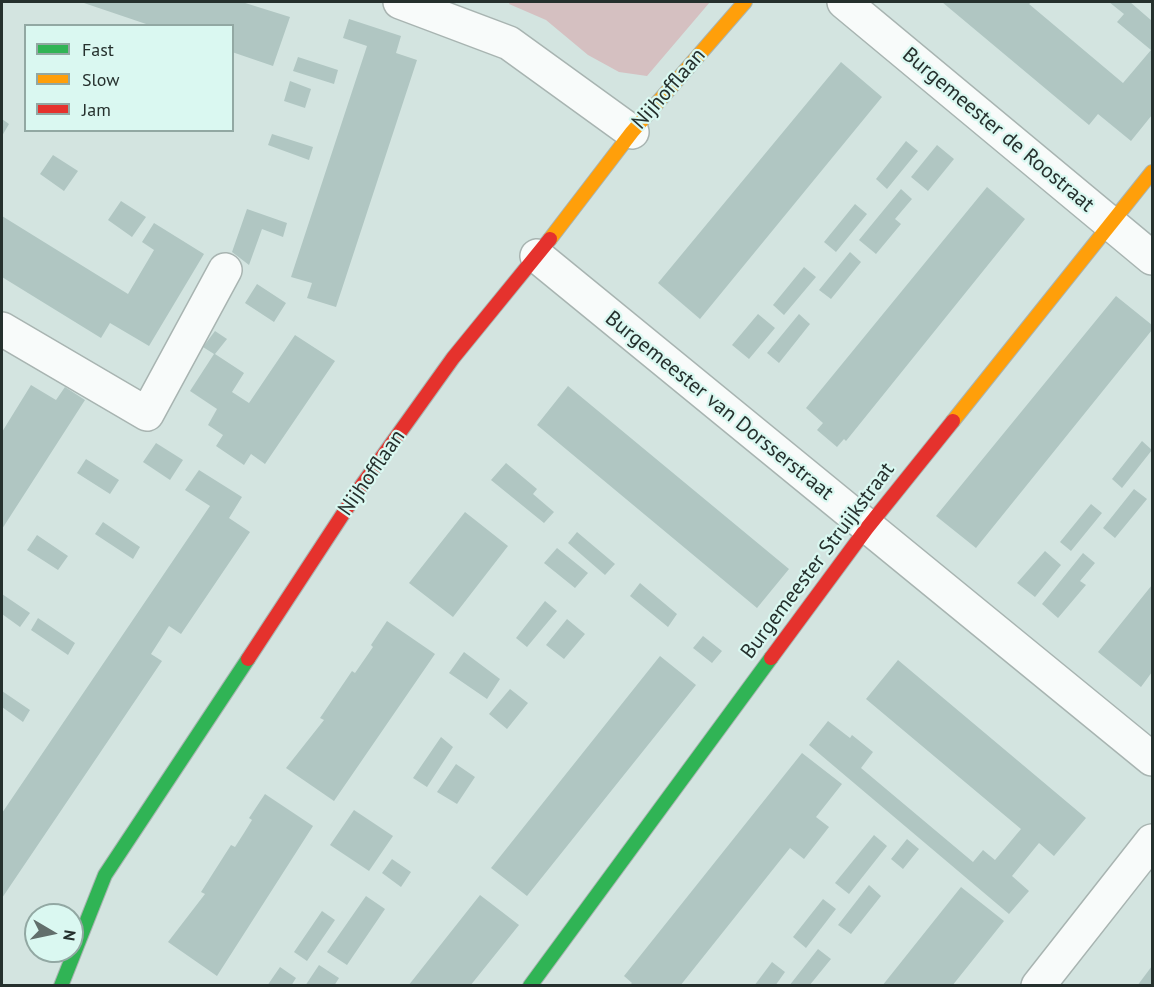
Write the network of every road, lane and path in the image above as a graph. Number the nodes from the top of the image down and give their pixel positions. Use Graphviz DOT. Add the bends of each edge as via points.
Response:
graph roads {
  1 [pos="400,2"];
  2 [pos="745,2"];
  3 [pos="844,2"];
  4 [pos="457,11"];
  5 [pos="632,132"];
  6 [pos="1152,172"];
  7 [pos="1110,224"];
  8 [pos="537,256"];
  9 [pos="1152,258"];
  10 [pos="225,270"];
  11 [pos="6,339"];
  12 [pos="867,528"];
  13 [pos="1152,759"];
  14 [pos="1152,841"];
  15 [pos="61,986"];
  16 [pos="530,986"];
  17 [pos="1038,986"];
  1 -- 4 [label="street"];
  2 -- 5 [label="street, Nijhofflaan"];
  3 -- 7 [label="street, Burgemeester de Roostraat"];
  4 -- 5 [label="street" via="509,43"];
  5 -- 8 [label="street, Nijhofflaan"];
  6 -- 7 [label="street, Burgemeester Struijkstraat"];
  7 -- 9 [label="street, Burgemeester de Roostraat"];
  7 -- 12 [label="street, Burgemeester Struijkstraat"];
  8 -- 12 [label="street, Burgemeester van Dorsserstraat"];
  8 -- 15 [label="street, Nijhofflaan" via="453,358 362,485 118,855 105,875"];
  10 -- 11 [label="street" via="147,414"];
  12 -- 13 [label="street, Burgemeester van Dorsserstraat"];
  12 -- 16 [label="street, Burgemeester Struijkstraat"];
  14 -- 17 [label="street"];
}
